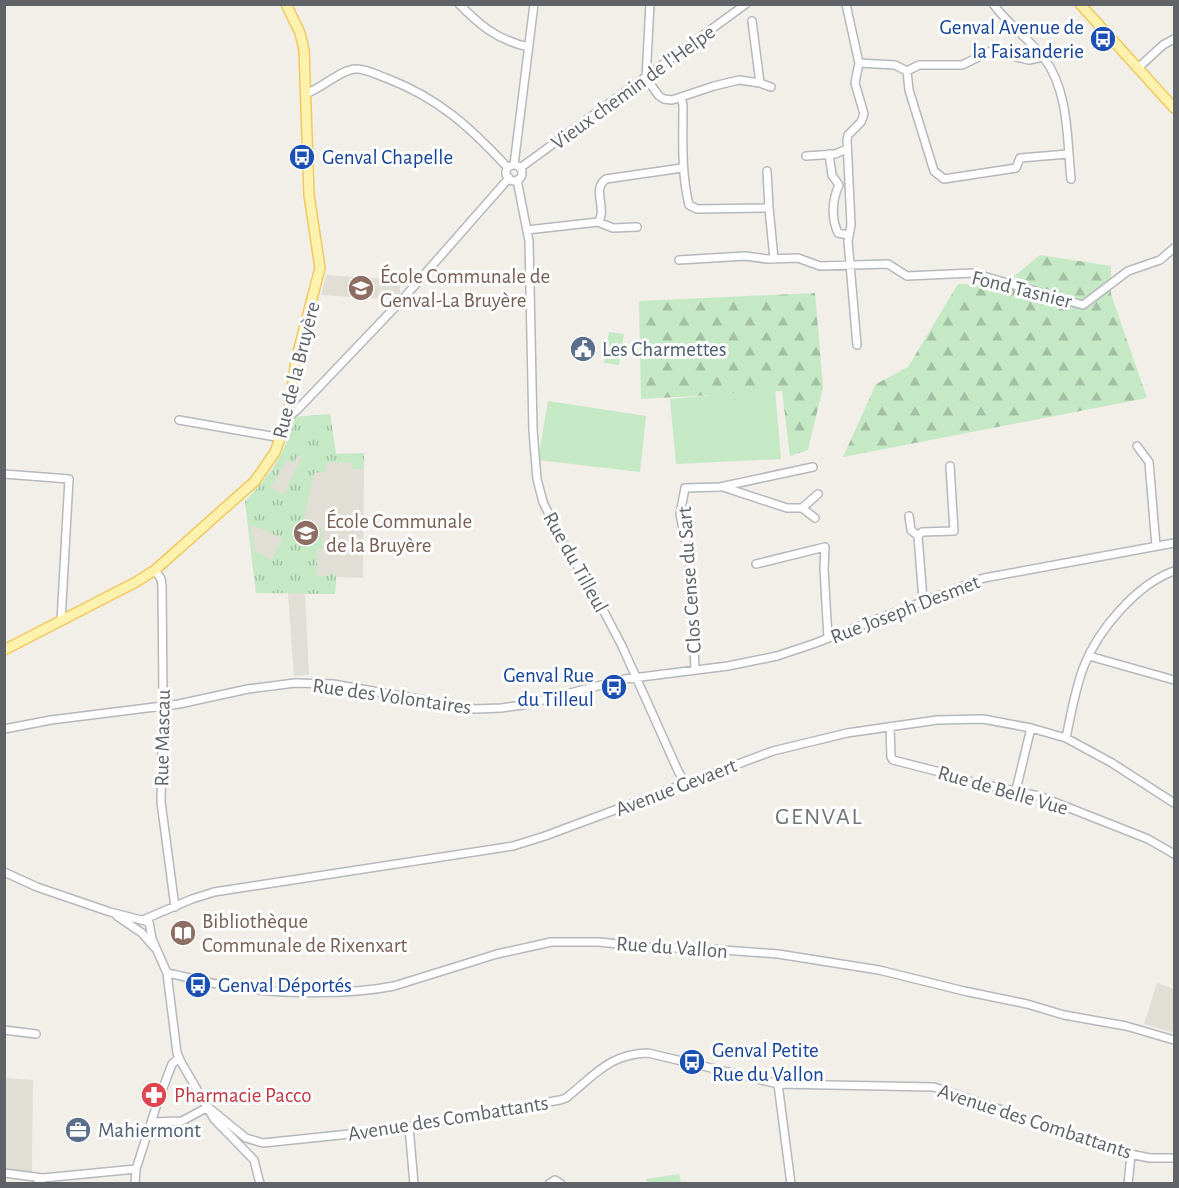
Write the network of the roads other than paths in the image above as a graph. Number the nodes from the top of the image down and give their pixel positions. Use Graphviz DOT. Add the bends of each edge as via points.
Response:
graph roads {
  1 [pos="280,4"];
  2 [pos="286,4"];
  3 [pos="459,4"];
  4 [pos="534,4"];
  5 [pos="650,4"];
  6 [pos="746,4"];
  7 [pos="846,4"];
  8 [pos="993,4"];
  9 [pos="1080,4"];
  10 [pos="737,7"];
  11 [pos="752,21"];
  12 [pos="1174,39"];
  13 [pos="528,47"];
  14 [pos="1043,57"];
  15 [pos="859,63"];
  16 [pos="1138,68"];
  17 [pos="907,71"];
  18 [pos="646,78"];
  19 [pos="760,83"];
  20 [pos="771,87"];
  21 [pos="305,94"];
  22 [pos="681,97"];
  23 [pos="1174,108"];
  24 [pos="847,149"];
  25 [pos="829,154"];
  26 [pos="1068,154"];
  27 [pos="806,156"];
  28 [pos="514,167"];
  29 [pos="682,168"];
  30 [pos="767,171"];
  31 [pos="513,179"];
  32 [pos="1071,179"];
  33 [pos="848,183"];
  34 [pos="839,185"];
  35 [pos="769,208"];
  36 [pos="598,222"];
  37 [pos="637,227"];
  38 [pos="527,230"];
  39 [pos="848,235"];
  40 [pos="1174,248"];
  41 [pos="774,259"];
  42 [pos="679,260"];
  43 [pos="850,265"];
  44 [pos="857,345"];
  45 [pos="288,417"];
  46 [pos="179,420"];
  47 [pos="282,438"];
  48 [pos="1137,446"];
  49 [pos="950,466"];
  50 [pos="813,467"];
  51 [pos="4,474"];
  52 [pos="720,486"];
  53 [pos="818,494"];
  54 [pos="802,508"];
  55 [pos="909,516"];
  56 [pos="815,518"];
  57 [pos="918,536"];
  58 [pos="1174,543"];
  59 [pos="1156,546"];
  60 [pos="756,564"];
  61 [pos="155,570"];
  62 [pos="1174,571"];
  63 [pos="923,600"];
  64 [pos="61,621"];
  65 [pos="828,638"];
  66 [pos="4,650"];
  67 [pos="1089,656"];
  68 [pos="695,669"];
  69 [pos="636,678"];
  70 [pos="1174,680"];
  71 [pos="163,706"];
  72 [pos="890,727"];
  73 [pos="1031,728"];
  74 [pos="4,729"];
  75 [pos="1066,738"];
  76 [pos="686,783"];
  77 [pos="1016,790"];
  78 [pos="1174,804"];
  79 [pos="1174,854"];
  80 [pos="4,872"];
  81 [pos="175,907"];
  82 [pos="110,912"];
  83 [pos="146,924"];
  84 [pos="140,932"];
  85 [pos="156,949"];
  86 [pos="168,973"];
  87 [pos="4,1030"];
  88 [pos="36,1034"];
  89 [pos="1174,1040"];
  90 [pos="179,1058"];
  91 [pos="778,1084"];
  92 [pos="208,1107"];
  93 [pos="152,1122"];
  94 [pos="409,1127"];
  95 [pos="1131,1155"];
  96 [pos="1174,1158"];
  97 [pos="136,1169"];
  98 [pos="4,1173"];
  99 [pos="40,1181"];
  100 [pos="135,1184"];
  101 [pos="260,1184"];
  102 [pos="414,1184"];
  103 [pos="549,1184"];
  104 [pos="561,1184"];
  105 [pos="791,1184"];
  106 [pos="1128,1184"];
  1 -- 21 [label="main road, Rue de la Bruyère" via="295,36"];
  2 -- 21 [label="main road, Rue de la Bruyère" via="304,50"];
  3 -- 13 [label="street" via="500,39"];
  4 -- 13 [label="street"];
  5 -- 18 [label="street"];
  6 -- 10 [label="street, Vieux chemin de l'Helpe"];
  7 -- 15 [label="street"];
  8 -- 14 [label="street"];
  9 -- 16 [label="main road"];
  10 -- 18 [label="street, Vieux chemin de l'Helpe"];
  11 -- 19 [label="street"];
  12 -- 16 [label="street"];
  13 -- 28 [label="street"];
  14 -- 17 [label="street" via="1029,60 991,51 962,65 919,65"];
  14 -- 26 [label="street" via="1057,82"];
  15 -- 17 [label="street" via="895,65"];
  15 -- 24 [label="street" via="855,83 864,114 849,135"];
  16 -- 23 [label="main road"];
  17 -- 26 [label="street" via="909,90 934,171 944,179 1016,168 1020,158"];
  18 -- 22 [label="street" via="664,99"];
  18 -- 28 [label="street, Vieux chemin de l'Helpe"];
  19 -- 20 [label="street"];
  19 -- 22 [label="street" via="739,80"];
  21 -- 28 [label="street" via="348,71 375,74 444,108"];
  21 -- 45 [label="main road, Rue de la Bruyère" via="309,195 320,268 296,360"];
  22 -- 29 [label="street"];
  24 -- 25 [label="street"];
  24 -- 33 [label="street"];
  25 -- 27 [label="street"];
  25 -- 34 [label="street" via="832,175"];
  26 -- 32 [label="street"];
  28 -- 31 [label="street" via="507,175"];
  28 -- 31 [label="street" via="522,175"];
  29 -- 35 [label="street" via="693,208"];
  29 -- 36 [label="street" via="601,182 602,216"];
  30 -- 35 [label="street"];
  31 -- 38 [label="street, Rue du Tilleul"];
  31 -- 45 [label="street"];
  33 -- 34 [label="street"];
  33 -- 39 [label="street"];
  34 -- 39 [label="street" via="833,200 835,225 838,233"];
  35 -- 41 [label="street"];
  36 -- 37 [label="street" via="613,228"];
  36 -- 38 [label="street"];
  38 -- 69 [label="street, Rue du Tilleul" via="537,479 560,537 606,614"];
  39 -- 43 [label="street"];
  40 -- 43 [label="street, Fond Tasnier" via="1160,260 1128,271 1083,305 982,274 907,276 888,264"];
  41 -- 42 [label="street, Fond Tasnier" via="745,256"];
  41 -- 43 [label="street, Fond Tasnier" via="798,258 820,266"];
  43 -- 44 [label="street"];
  45 -- 47 [label="main road, Rue de la Bruyère"];
  46 -- 47 [label="street"];
  47 -- 61 [label="main road, Rue de la Bruyère" via="255,481"];
  48 -- 59 [label="street" via="1149,462"];
  49 -- 57 [label="street" via="954,531 922,532"];
  50 -- 52 [label="street"];
  51 -- 64 [label="street" via="69,479"];
  52 -- 54 [label="street" via="787,508"];
  52 -- 68 [label="street, Clos Cense du Sart" via="683,491 680,514 690,563"];
  53 -- 54 [label="street"];
  54 -- 56 [label="street"];
  55 -- 57 [label="street" via="911,530"];
  57 -- 63 [label="street"];
  58 -- 59 [label="street, Rue Joseph Desmet"];
  59 -- 63 [label="street, Rue Joseph Desmet" via="993,576"];
  60 -- 65 [label="street" via="825,547"];
  61 -- 64 [label="main road, Rue de la Bruyère"];
  61 -- 71 [label="street, Rue Mascau" via="162,586"];
  62 -- 67 [label="street" via="1143,588 1110,624"];
  63 -- 65 [label="street, Rue Joseph Desmet"];
  64 -- 66 [label="main road, Rue de la Bruyère"];
  65 -- 68 [label="street, Rue Joseph Desmet" via="759,660"];
  67 -- 70 [label="street"];
  67 -- 75 [label="street" via="1077,687"];
  68 -- 69 [label="street, Rue Joseph Desmet"];
  69 -- 71 [label="street, Rue des Volontaires" via="501,708 475,709 304,682"];
  69 -- 76 [label="street, Rue du Tilleul"];
  71 -- 74 [label="street, Rue des Volontaires"];
  71 -- 81 [label="street, Rue Mascau" via="161,802"];
  72 -- 73 [label="street, Avenue Gevaert" via="983,719"];
  72 -- 76 [label="street, Avenue Gevaert" via="792,746"];
  72 -- 77 [label="street, Rue de Belle Vue" via="893,760"];
  73 -- 75 [label="street, Avenue Gevaert"];
  73 -- 77 [label="street"];
  75 -- 78 [label="street, Avenue Gevaert"];
  76 -- 81 [label="street, Avenue Gevaert" via="513,846 222,891"];
  77 -- 79 [label="street, Rue de Belle Vue" via="1127,830"];
  80 -- 82 [label="street"];
  81 -- 83 [label="street, Avenue Gevaert"];
  82 -- 83 [label="street"];
  82 -- 84 [label="street"];
  83 -- 84 [label="street"];
  83 -- 84 [label="street" via="136,926"];
  83 -- 85 [label="street"];
  84 -- 85 [label="street"];
  85 -- 86 [label="street"];
  86 -- 89 [label="street, Rue du Vallon" via="242,988 333,992 394,986 497,954 551,942 711,949 778,954 879,970"];
  86 -- 90 [label="street"];
  87 -- 88 [label="street"];
  90 -- 92 [label="street"];
  90 -- 93 [label="street" via="171,1064"];
  91 -- 94 [label="street, Avenue des Combattants" via="634,1053 614,1060 560,1100"];
  91 -- 95 [label="street, Avenue des Combattants" via="934,1087"];
  91 -- 105 [label="street"];
  92 -- 93 [label="street" via="182,1121"];
  92 -- 94 [label="street, Avenue des Combattants" via="246,1138 263,1143"];
  92 -- 101 [label="street" via="214,1119 254,1160"];
  93 -- 97 [label="street"];
  94 -- 102 [label="street"];
  95 -- 96 [label="street, Avenue des Combattants"];
  95 -- 106 [label="street"];
  97 -- 99 [label="street"];
  97 -- 100 [label="street"];
  98 -- 99 [label="street"];
  103 -- 104 [label="street" via="555,1180"];
}
